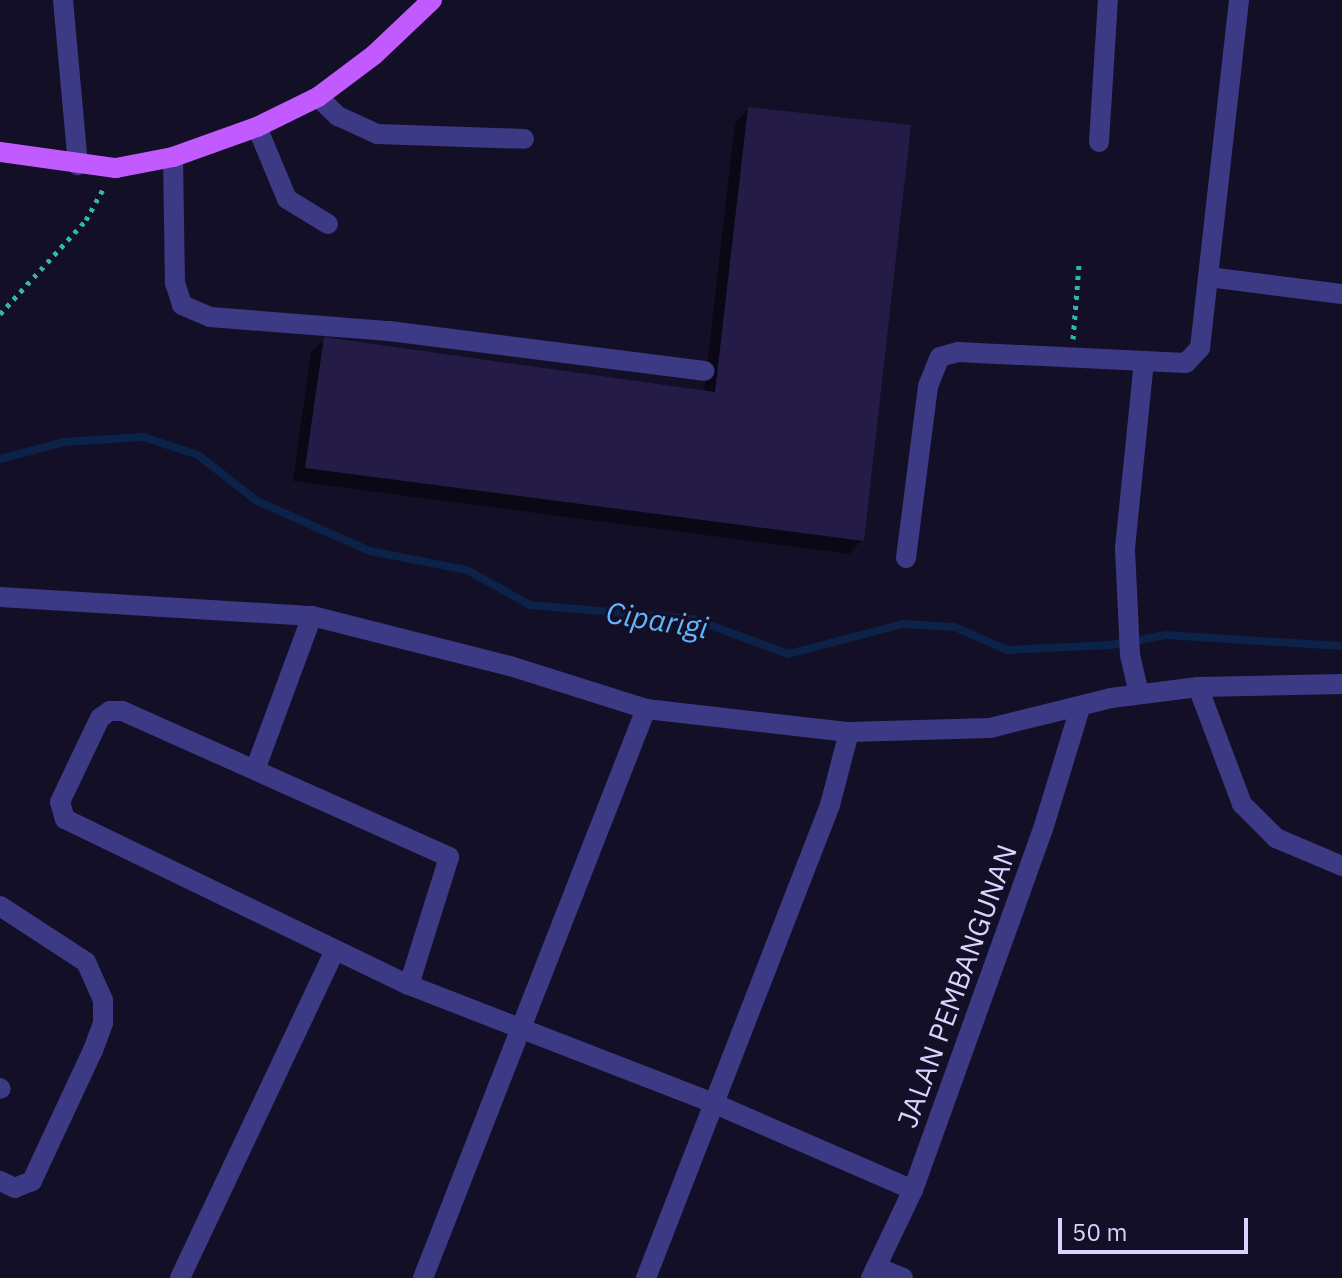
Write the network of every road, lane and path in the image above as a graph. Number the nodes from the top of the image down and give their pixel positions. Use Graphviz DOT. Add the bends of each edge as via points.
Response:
graph roads {
  1 [pos="63,0"];
  2 [pos="432,0"];
  3 [pos="1108,0"];
  4 [pos="1239,0"];
  5 [pos="318,97"];
  6 [pos="257,127"];
  7 [pos="524,139"];
  8 [pos="1099,142"];
  9 [pos="0,152"];
  10 [pos="173,157"];
  11 [pos="78,165"];
  12 [pos="116,168"];
  13 [pos="328,224"];
  14 [pos="1079,264"];
  15 [pos="1209,277"];
  16 [pos="1342,294"];
  17 [pos="0,314"];
  18 [pos="1071,358"];
  19 [pos="1144,361"];
  20 [pos="704,371"];
  21 [pos="906,558"];
  22 [pos="0,597"];
  23 [pos="312,616"];
  24 [pos="1342,684"];
  25 [pos="1198,687"];
  26 [pos="1139,694"];
  27 [pos="1080,708"];
  28 [pos="646,709"];
  29 [pos="849,732"];
  30 [pos="255,770"];
  31 [pos="1342,866"];
  32 [pos="0,906"];
  33 [pos="335,950"];
  34 [pos="409,985"];
  35 [pos="521,1029"];
  36 [pos="713,1103"];
  37 [pos="0,1181"];
  38 [pos="913,1190"];
  39 [pos="873,1272"];
  40 [pos="180,1278"];
  41 [pos="423,1278"];
  42 [pos="646,1278"];
  43 [pos="903,1278"];
  1 -- 11 [label="street"];
  2 -- 5 [label="main road" via="374,55"];
  3 -- 8 [label="street"];
  4 -- 15 [label="street"];
  5 -- 6 [label="main road"];
  5 -- 7 [label="street" via="338,116 377,134"];
  6 -- 10 [label="main road"];
  6 -- 13 [label="street" via="287,199"];
  9 -- 11 [label="main road"];
  10 -- 12 [label="main road"];
  10 -- 20 [label="street" via="175,283 182,305 210,317 389,331"];
  11 -- 12 [label="main road"];
  12 -- 17 [label="path" via="86,220"];
  14 -- 18 [label="path"];
  15 -- 16 [label="street"];
  15 -- 19 [label="street" via="1195,358 1186,363"];
  18 -- 19 [label="street"];
  18 -- 21 [label="street" via="958,352 934,365"];
  19 -- 26 [label="street" via="1125,548 1130,655"];
  22 -- 23 [label="street"];
  23 -- 28 [label="street" via="510,666"];
  23 -- 30 [label="street"];
  24 -- 25 [label="street"];
  25 -- 26 [label="street"];
  25 -- 31 [label="street" via="1242,804 1276,838"];
  26 -- 27 [label="street"];
  27 -- 29 [label="street" via="990,728"];
  27 -- 38 [label="street, JALAN PEMBANGUNAN" via="1043,829"];
  28 -- 29 [label="street"];
  28 -- 35 [label="street"];
  29 -- 36 [label="street" via="830,805"];
  30 -- 33 [label="street" via="122,711 110,711 100,718 58,811 148,862"];
  30 -- 34 [label="street" via="449,857"];
  32 -- 37 [label="street" via="86,962 103,1000 103,1023 32,1181 15,1188"];
  33 -- 34 [label="street"];
  33 -- 40 [label="street"];
  34 -- 35 [label="street"];
  35 -- 36 [label="street"];
  35 -- 41 [label="street"];
  36 -- 38 [label="street"];
  36 -- 42 [label="street"];
  38 -- 39 [label="street, JALAN PEMBANGUNAN"];
  39 -- 43 [label="street"];
}
